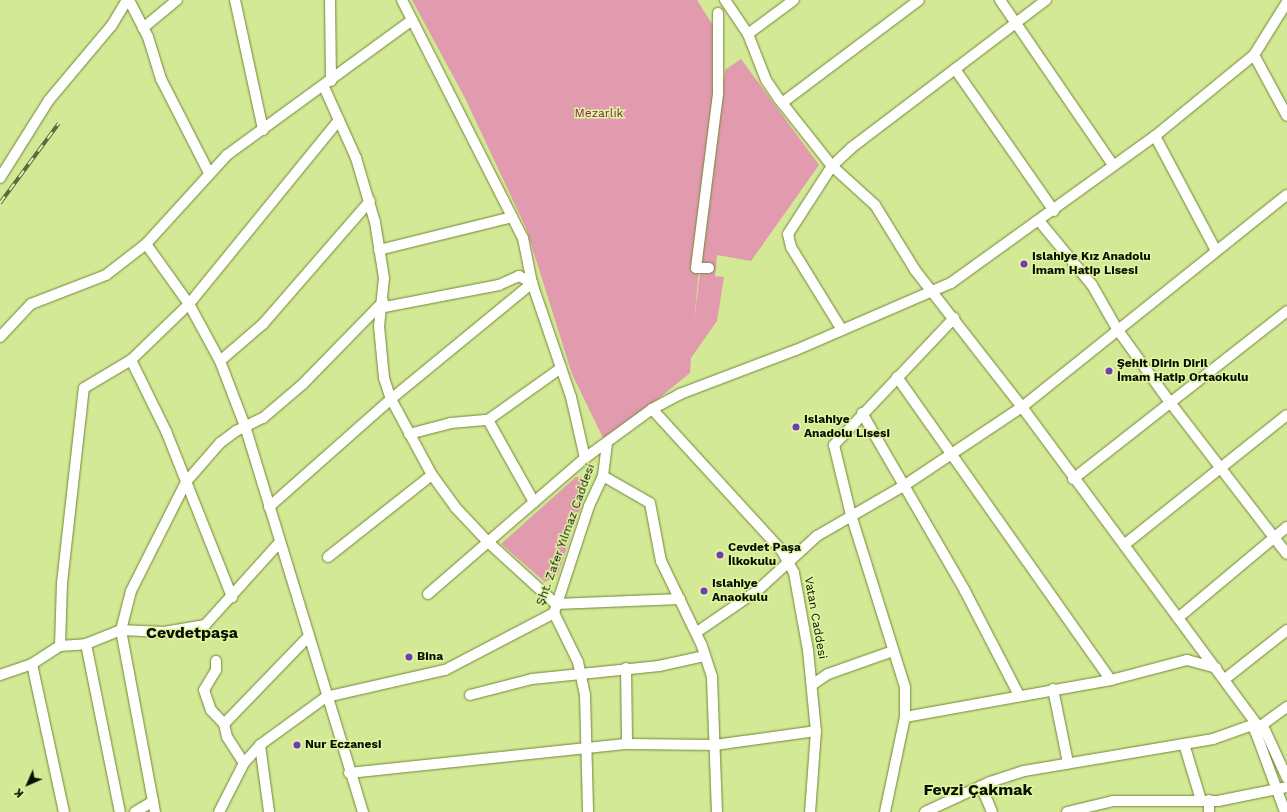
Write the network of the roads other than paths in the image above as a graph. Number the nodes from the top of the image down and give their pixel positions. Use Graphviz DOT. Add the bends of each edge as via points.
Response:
graph roads {
  1 [pos="128,0"];
  2 [pos="177,0"];
  3 [pos="235,0"];
  4 [pos="330,0"];
  5 [pos="402,0"];
  6 [pos="725,0"];
  7 [pos="794,0"];
  8 [pos="919,0"];
  9 [pos="1000,0"];
  10 [pos="1046,0"];
  11 [pos="1287,2"];
  12 [pos="718,13"];
  13 [pos="412,20"];
  14 [pos="1016,24"];
  15 [pos="143,28"];
  16 [pos="748,34"];
  17 [pos="1254,55"];
  18 [pos="955,69"];
  19 [pos="328,84"];
  20 [pos="782,103"];
  21 [pos="1287,116"];
  22 [pos="339,120"];
  23 [pos="263,130"];
  24 [pos="1155,136"];
  25 [pos="1113,165"];
  26 [pos="832,166"];
  27 [pos="209,174"];
  28 [pos="0,178"];
  29 [pos="1287,195"];
  30 [pos="370,201"];
  31 [pos="1054,211"];
  32 [pos="512,217"];
  33 [pos="1040,222"];
  34 [pos="146,244"];
  35 [pos="1215,249"];
  36 [pos="379,250"];
  37 [pos="709,268"];
  38 [pos="532,283"];
  39 [pos="932,293"];
  40 [pos="189,304"];
  41 [pos="382,305"];
  42 [pos="1287,311"];
  43 [pos="954,318"];
  44 [pos="1117,328"];
  45 [pos="842,330"];
  46 [pos="0,337"];
  47 [pos="131,360"];
  48 [pos="220,361"];
  49 [pos="561,368"];
  50 [pos="897,377"];
  51 [pos="391,399"];
  52 [pos="1169,401"];
  53 [pos="1022,407"];
  54 [pos="652,409"];
  55 [pos="862,413"];
  56 [pos="1287,415"];
  57 [pos="488,420"];
  58 [pos="245,426"];
  59 [pos="408,434"];
  60 [pos="607,445"];
  61 [pos="951,453"];
  62 [pos="585,458"];
  63 [pos="1221,467"];
  64 [pos="432,475"];
  65 [pos="603,476"];
  66 [pos="1073,479"];
  67 [pos="186,482"];
  68 [pos="905,485"];
  69 [pos="534,502"];
  70 [pos="269,507"];
  71 [pos="851,515"];
  72 [pos="1287,527"];
  73 [pos="1274,538"];
  74 [pos="488,542"];
  75 [pos="279,543"];
  76 [pos="1124,545"];
  77 [pos="1287,554"];
  78 [pos="328,557"];
  79 [pos="789,562"];
  80 [pos="428,594"];
  81 [pos="232,597"];
  82 [pos="680,599"];
  83 [pos="554,608"];
  84 [pos="1178,618"];
  85 [pos="121,630"];
  86 [pos="1287,630"];
  87 [pos="697,632"];
  88 [pos="308,637"];
  89 [pos="86,644"];
  90 [pos="60,646"];
  91 [pos="893,651"];
  92 [pos="705,656"];
  93 [pos="216,661"];
  94 [pos="32,664"];
  95 [pos="626,668"];
  96 [pos="1216,668"];
  97 [pos="580,671"];
  98 [pos="0,675"];
  99 [pos="1225,678"];
  100 [pos="1111,680"];
  101 [pos="812,685"];
  102 [pos="1053,689"];
  103 [pos="470,695"];
  104 [pos="1019,695"];
  105 [pos="326,697"];
  106 [pos="1287,707"];
  107 [pos="906,716"];
  108 [pos="224,724"];
  109 [pos="1258,727"];
  110 [pos="816,731"];
  111 [pos="627,744"];
  112 [pos="1184,744"];
  113 [pos="260,745"];
  114 [pos="715,745"];
  115 [pos="585,748"];
  116 [pos="244,763"];
  117 [pos="1068,763"];
  118 [pos="349,773"];
  119 [pos="1287,778"];
  120 [pos="982,786"];
  121 [pos="1287,787"];
  122 [pos="1277,789"];
  123 [pos="1205,800"];
  124 [pos="153,801"];
  125 [pos="64,812"];
  126 [pos="120,812"];
  127 [pos="135,812"];
  128 [pos="155,812"];
  129 [pos="219,812"];
  130 [pos="269,812"];
  131 [pos="363,812"];
  132 [pos="588,812"];
  133 [pos="717,812"];
  134 [pos="810,812"];
  135 [pos="885,812"];
  136 [pos="925,812"];
  137 [pos="992,812"];
  138 [pos="1067,812"];
  139 [pos="1209,812"];
  140 [pos="1285,812"];
  1 -- 15 [label="street"];
  1 -- 28 [label="street" via="112,25 49,100"];
  2 -- 15 [label="street"];
  3 -- 23 [label="street"];
  4 -- 19 [label="street"];
  5 -- 13 [label="street"];
  6 -- 16 [label="street"];
  7 -- 16 [label="street"];
  8 -- 20 [label="street"];
  9 -- 14 [label="street"];
  10 -- 14 [label="street"];
  11 -- 17 [label="street"];
  12 -- 37 [label="street" via="718,94 696,268"];
  13 -- 19 [label="street"];
  13 -- 32 [label="street"];
  14 -- 18 [label="street"];
  14 -- 25 [label="street"];
  15 -- 27 [label="street" via="161,79"];
  16 -- 20 [label="street" via="766,80"];
  17 -- 21 [label="street"];
  17 -- 24 [label="street"];
  18 -- 26 [label="street" via="866,134"];
  18 -- 31 [label="street"];
  19 -- 22 [label="street"];
  19 -- 23 [label="street"];
  20 -- 26 [label="street"];
  22 -- 30 [label="street" via="356,158"];
  22 -- 40 [label="street"];
  23 -- 27 [label="street" via="240,144"];
  24 -- 25 [label="street"];
  24 -- 35 [label="street"];
  25 -- 31 [label="street"];
  26 -- 39 [label="street" via="875,206"];
  26 -- 45 [label="street" via="788,238"];
  27 -- 34 [label="street"];
  29 -- 35 [label="street"];
  30 -- 36 [label="street"];
  30 -- 48 [label="street" via="263,324"];
  31 -- 33 [label="street"];
  32 -- 36 [label="street"];
  32 -- 38 [label="street" via="523,238"];
  33 -- 39 [label="street" via="969,272"];
  33 -- 44 [label="street" via="1092,285"];
  34 -- 40 [label="street"];
  34 -- 46 [label="street" via="99,280 31,304"];
  35 -- 44 [label="street"];
  36 -- 41 [label="street"];
  38 -- 41 [label="street" via="519,276 499,285"];
  38 -- 49 [label="street"];
  38 -- 51 [label="street"];
  39 -- 43 [label="street"];
  39 -- 45 [label="street"];
  40 -- 47 [label="street"];
  40 -- 48 [label="street"];
  41 -- 51 [label="street" via="379,345"];
  41 -- 58 [label="street" via="303,384 263,418"];
  42 -- 52 [label="street"];
  43 -- 50 [label="street"];
  43 -- 53 [label="street"];
  44 -- 52 [label="street"];
  44 -- 53 [label="street"];
  45 -- 54 [label="street" via="680,394"];
  47 -- 67 [label="street" via="166,431"];
  47 -- 90 [label="street" via="87,385 81,393 62,583"];
  48 -- 58 [label="street"];
  49 -- 57 [label="street"];
  49 -- 62 [label="street"];
  50 -- 55 [label="street"];
  50 -- 61 [label="street"];
  51 -- 59 [label="street"];
  51 -- 70 [label="street"];
  52 -- 63 [label="street"];
  52 -- 66 [label="street"];
  53 -- 61 [label="street"];
  53 -- 66 [label="street"];
  54 -- 60 [label="street"];
  54 -- 79 [label="street, Vatan Caddesi"];
  55 -- 68 [label="street"];
  55 -- 71 [label="street" via="834,445"];
  56 -- 63 [label="street"];
  57 -- 59 [label="street" via="452,423"];
  57 -- 69 [label="street"];
  58 -- 67 [label="street" via="220,444"];
  58 -- 70 [label="street"];
  59 -- 64 [label="street"];
  60 -- 62 [label="street"];
  60 -- 65 [label="street, Şht. Zafer Yılmaz Caddesi"];
  61 -- 68 [label="street"];
  61 -- 100 [label="street"];
  62 -- 69 [label="street"];
  63 -- 73 [label="street"];
  63 -- 76 [label="street"];
  64 -- 74 [label="street" via="455,508"];
  64 -- 78 [label="street"];
  65 -- 82 [label="street" via="650,503 661,561"];
  65 -- 83 [label="street, Şht. Zafer Yılmaz Caddesi" via="589,506"];
  66 -- 76 [label="street"];
  67 -- 81 [label="street"];
  67 -- 85 [label="street" via="131,591"];
  68 -- 71 [label="street"];
  68 -- 104 [label="street"];
  69 -- 74 [label="street"];
  70 -- 75 [label="street"];
  71 -- 79 [label="street" via="817,536"];
  71 -- 91 [label="street"];
  72 -- 73 [label="street"];
  73 -- 77 [label="street"];
  73 -- 84 [label="street"];
  74 -- 80 [label="street"];
  74 -- 83 [label="street"];
  75 -- 81 [label="street"];
  75 -- 88 [label="street"];
  76 -- 84 [label="street"];
  79 -- 87 [label="street" via="758,590"];
  79 -- 101 [label="street, Vatan Caddesi" via="798,585"];
  81 -- 85 [label="street" via="205,625 195,629 164,632"];
  82 -- 83 [label="street"];
  82 -- 87 [label="street"];
  83 -- 97 [label="street"];
  83 -- 105 [label="street, Şht. Zafer Yılmaz Caddesi" via="445,670"];
  84 -- 96 [label="street"];
  85 -- 89 [label="street"];
  85 -- 124 [label="street"];
  86 -- 99 [label="street"];
  87 -- 92 [label="street"];
  88 -- 105 [label="street"];
  88 -- 108 [label="street"];
  89 -- 90 [label="street"];
  89 -- 126 [label="street"];
  90 -- 94 [label="street"];
  91 -- 101 [label="street" via="828,674"];
  91 -- 107 [label="street" via="905,687"];
  92 -- 95 [label="street" via="659,666"];
  92 -- 114 [label="street" via="712,677"];
  93 -- 108 [label="street" via="216,670 204,690 211,710"];
  94 -- 98 [label="street"];
  94 -- 125 [label="street"];
  95 -- 97 [label="street"];
  95 -- 111 [label="street"];
  96 -- 99 [label="street"];
  96 -- 100 [label="street" via="1187,660"];
  97 -- 103 [label="street"];
  97 -- 115 [label="street" via="585,695"];
  99 -- 109 [label="street"];
  100 -- 102 [label="street"];
  101 -- 110 [label="street, Vatan Caddesi"];
  102 -- 104 [label="street"];
  102 -- 117 [label="street"];
  104 -- 107 [label="street"];
  105 -- 113 [label="street, Şht. Zafer Yılmaz Caddesi"];
  105 -- 118 [label="street"];
  106 -- 109 [label="street"];
  107 -- 135 [label="street"];
  108 -- 116 [label="street" via="227,737"];
  109 -- 112 [label="street"];
  109 -- 119 [label="street"];
  109 -- 122 [label="street"];
  110 -- 114 [label="street"];
  110 -- 134 [label="street, Vatan Caddesi"];
  111 -- 114 [label="street"];
  111 -- 115 [label="street"];
  112 -- 117 [label="street"];
  112 -- 123 [label="street"];
  113 -- 116 [label="street, Şht. Zafer Yılmaz Caddesi"];
  113 -- 130 [label="street"];
  114 -- 133 [label="street"];
  115 -- 118 [label="street"];
  115 -- 132 [label="street"];
  116 -- 129 [label="street, Şht. Zafer Yılmaz Caddesi"];
  117 -- 120 [label="street" via="1024,771"];
  118 -- 131 [label="street"];
  120 -- 136 [label="street"];
  120 -- 137 [label="street"];
  121 -- 122 [label="street"];
  122 -- 123 [label="street"];
  122 -- 140 [label="street"];
  123 -- 138 [label="street" via="1136,798"];
  123 -- 139 [label="street"];
  124 -- 127 [label="street"];
  124 -- 128 [label="street"];
}
